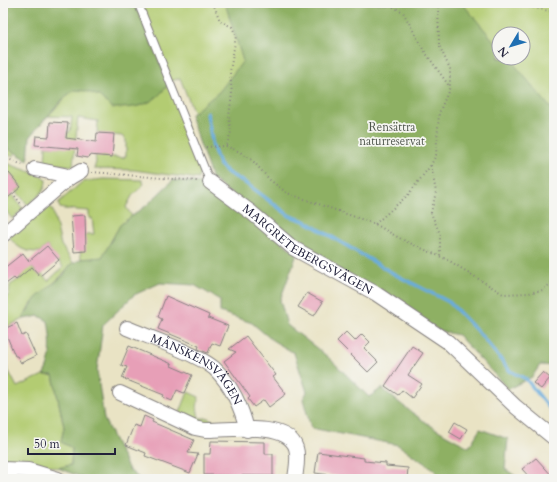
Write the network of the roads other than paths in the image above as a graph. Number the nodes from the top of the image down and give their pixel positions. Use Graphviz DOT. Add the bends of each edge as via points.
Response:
graph roads {
  1 [pos="138,3"];
  2 [pos="35,169"];
  3 [pos="210,182"];
  4 [pos="3,235"];
  5 [pos="127,328"];
  6 [pos="120,393"];
  7 [pos="247,430"];
  8 [pos="554,438"];
  9 [pos="3,469"];
  10 [pos="27,474"];
  11 [pos="58,479"];
  12 [pos="295,479"];
  1 -- 3 [label="lane, MARGRETEBERGSVÄGEN"];
  2 -- 4 [label="street" via="64,175 75,174"];
  3 -- 8 [label="street, MARGRETEBERGSVÄGEN" via="293,248 375,293 448,342 516,407"];
  5 -- 7 [label="street, MÅNSKENSVÄGEN" via="200,359 214,368 243,413"];
  6 -- 7 [label="street, MÅNSKENSVÄGEN" via="195,428"];
  7 -- 12 [label="street, MÅNSKENSVÄGEN" via="271,430 292,440 297,449"];
  9 -- 10 [label="street"];
  10 -- 11 [label="street"];
}
